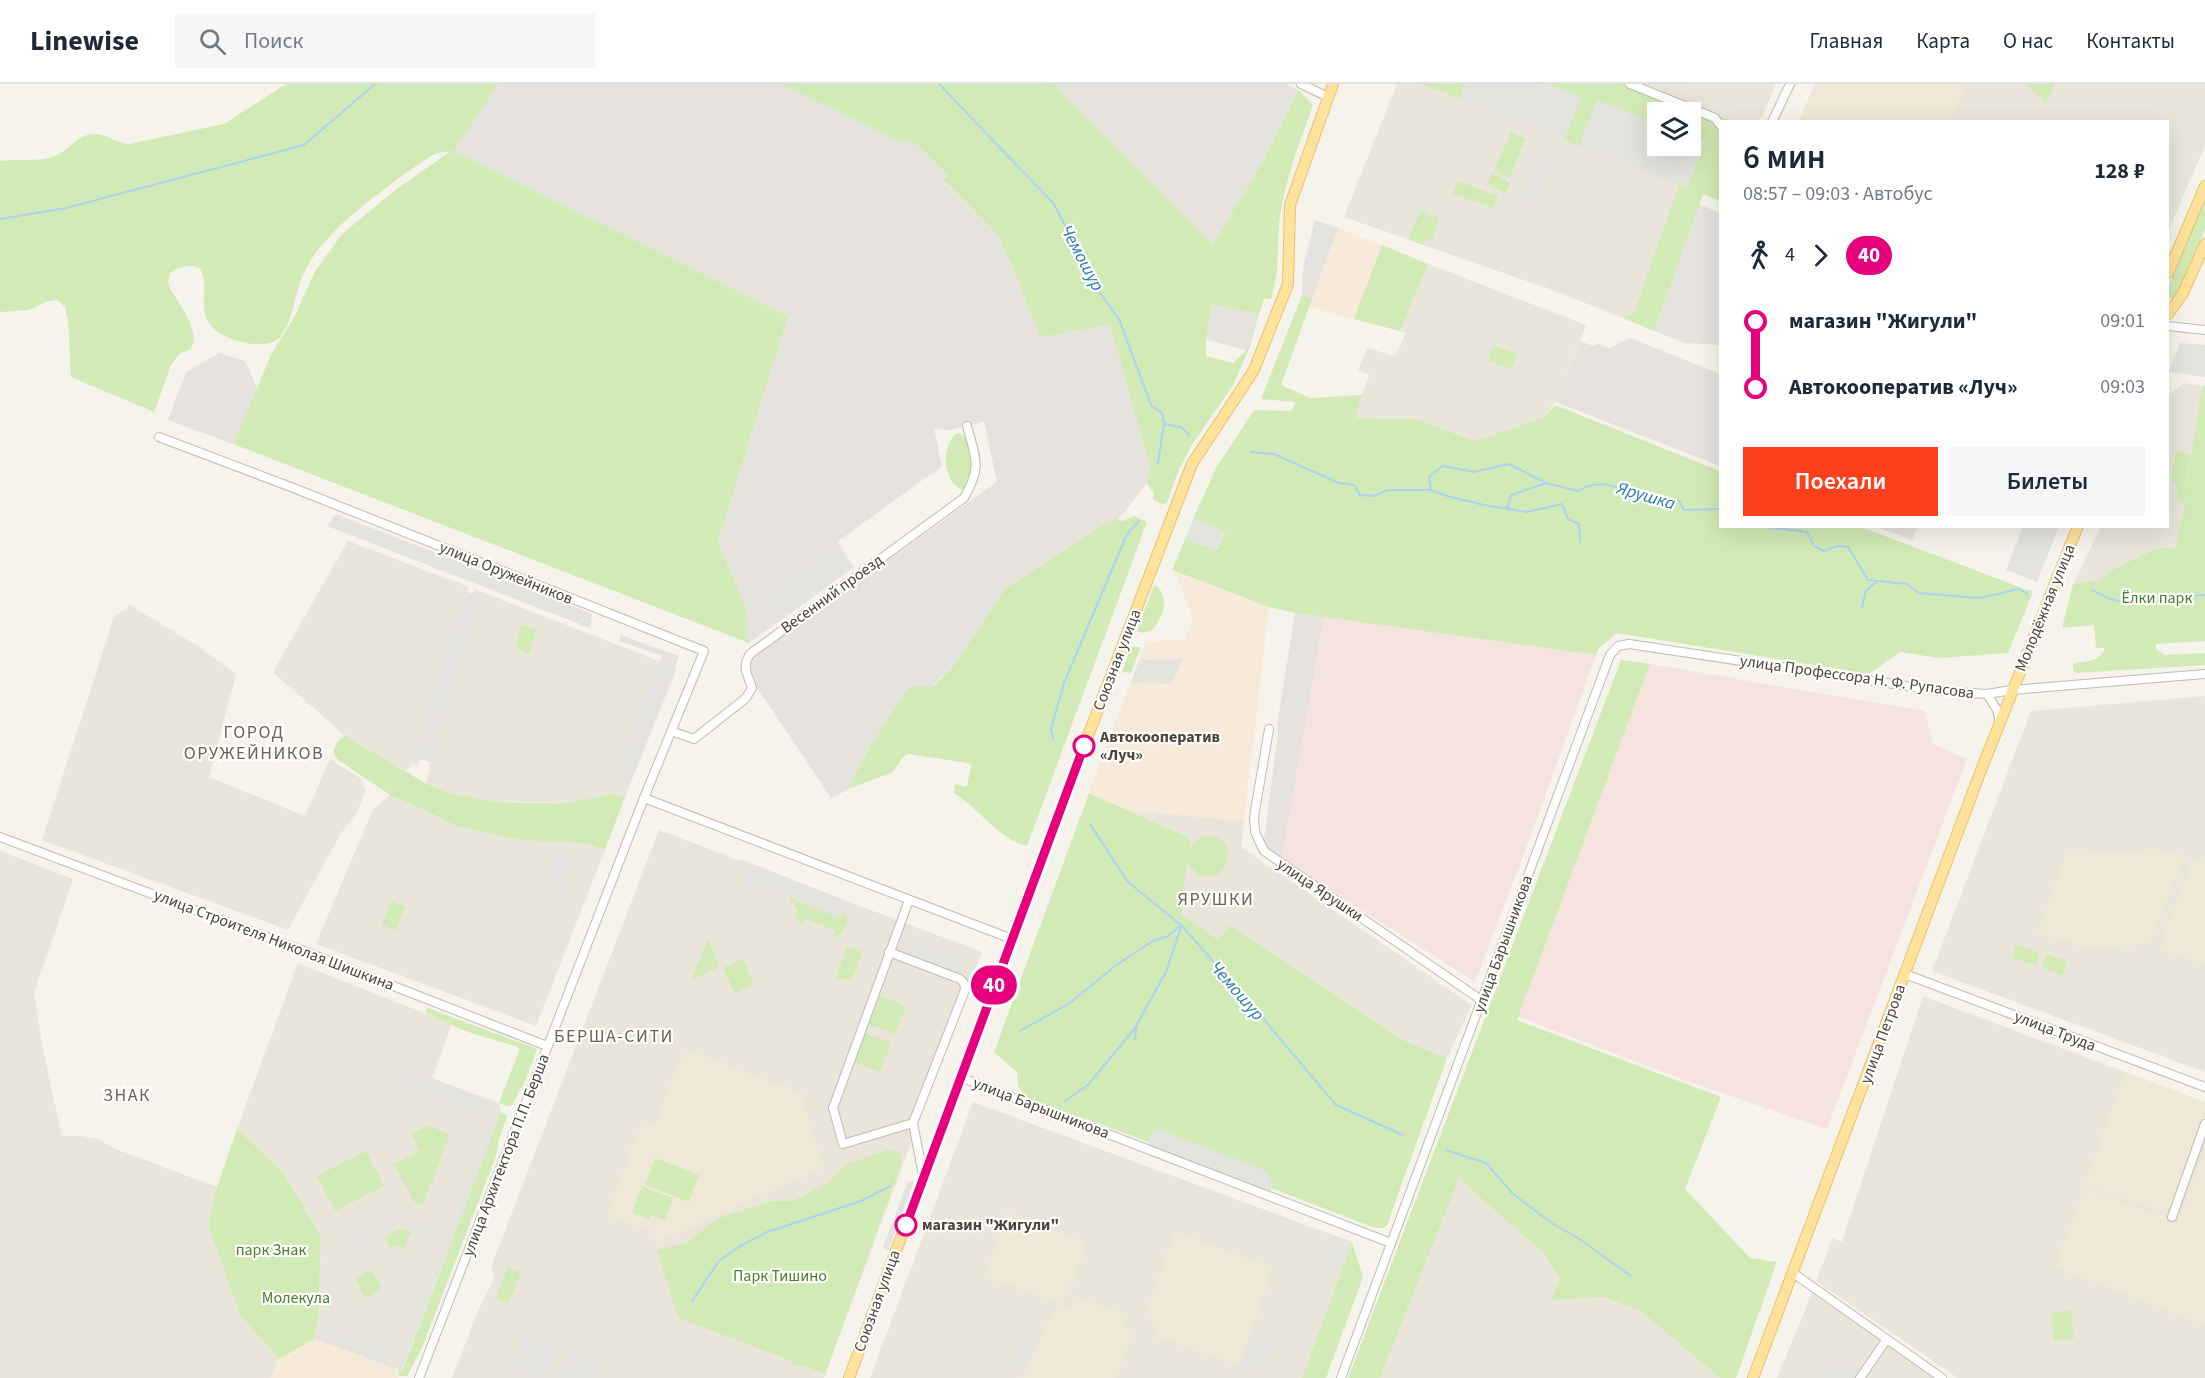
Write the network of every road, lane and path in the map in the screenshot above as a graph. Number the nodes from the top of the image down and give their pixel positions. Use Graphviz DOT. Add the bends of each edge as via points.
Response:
graph roads {
  1 [pos="1301,84"];
  2 [pos="1333,84"];
  3 [pos="1630,84"];
  4 [pos="1790,84"];
  5 [pos="1328,97"];
  6 [pos="1773,120"];
  7 [pos="1719,122"];
  8 [pos="2205,186"];
  9 [pos="2205,244"];
  10 [pos="2169,271"];
  11 [pos="2169,313"];
  12 [pos="2169,326"];
  13 [pos="2205,330"];
  14 [pos="967,426"];
  15 [pos="159,437"];
  16 [pos="2077,528"];
  17 [pos="1618,646"];
  18 [pos="2205,674"];
  19 [pos="2012,690"];
  20 [pos="1988,694"];
  21 [pos="2000,722"];
  22 [pos="1269,729"];
  23 [pos="671,731"];
  24 [pos="644,798"];
  25 [pos="0,837"];
  26 [pos="909,900"];
  27 [pos="1012,939"];
  28 [pos="889,952"];
  29 [pos="1905,974"];
  30 [pos="1482,1000"];
  31 [pos="548,1046"];
  32 [pos="960,1077"];
  33 [pos="2205,1087"];
  34 [pos="913,1123"];
  35 [pos="2205,1124"];
  36 [pos="924,1177"];
  37 [pos="2172,1217"];
  38 [pos="1391,1243"];
  39 [pos="1793,1273"];
  40 [pos="1887,1339"];
  41 [pos="419,1378"];
  42 [pos="849,1378"];
  43 [pos="1341,1378"];
  44 [pos="1754,1378"];
  45 [pos="1860,1378"];
  46 [pos="1942,1378"];
  1 -- 5 [label="street"];
  2 -- 5 [label="main road, Союзная улица"];
  3 -- 7 [label="street"];
  4 -- 6 [label="street"];
  5 -- 27 [label="main road, Союзная улица" via="1290,205 1288,284 1254,369 1192,464"];
  8 -- 10 [label="main road"];
  9 -- 11 [label="main road" via="2182,295"];
  12 -- 13 [label="street"];
  14 -- 23 [label="street, Весенний проезд" via="977,464 974,482 964,498 750,654 744,670 752,688 743,701 694,739"];
  15 -- 23 [label="street, улица Оружейников" via="704,651"];
  16 -- 19 [label="main road, Молодёжная улица"];
  17 -- 20 [label="street, улица Профессора Н. Ф. Рупасова" via="1629,644 1940,691"];
  17 -- 30 [label="street, улица Барышникова" via="1610,655"];
  18 -- 19 [label="street, улица Профессора Н. Ф. Рупасова"];
  19 -- 20 [label="street, улица Профессора Н. Ф. Рупасова"];
  19 -- 21 [label="main road, улица Петрова"];
  20 -- 21 [label="street"];
  21 -- 29 [label="main road, улица Петрова"];
  22 -- 30 [label="street, улица Ярушки" via="1254,817 1255,832 1264,851"];
  23 -- 24 [label="street, улица Оружейников"];
  24 -- 26 [label="street"];
  24 -- 31 [label="street, улица Архитектора П.П. Берша"];
  25 -- 31 [label="street, улица Строителя Николая Шишкина"];
  26 -- 27 [label="street"];
  26 -- 28 [label="street"];
  27 -- 32 [label="main road, Союзная улица"];
  28 -- 34 [label="street" via="964,982 965,990"];
  28 -- 34 [label="street" via="833,1108 843,1144"];
  29 -- 33 [label="street, улица Труда"];
  29 -- 39 [label="main road, улица Петрова"];
  30 -- 38 [label="street, улица Барышникова"];
  31 -- 41 [label="street, улица Архитектора П.П. Берша"];
  32 -- 36 [label="main road, Союзная улица"];
  32 -- 38 [label="street, улица Барышникова"];
  34 -- 36 [label="street"];
  35 -- 37 [label="street"];
  36 -- 42 [label="main road, Союзная улица"];
  38 -- 43 [label="street, улица Барышникова"];
  39 -- 40 [label="street"];
  39 -- 44 [label="main road, улица Петрова"];
  40 -- 45 [label="street"];
  40 -- 46 [label="street"];
}
